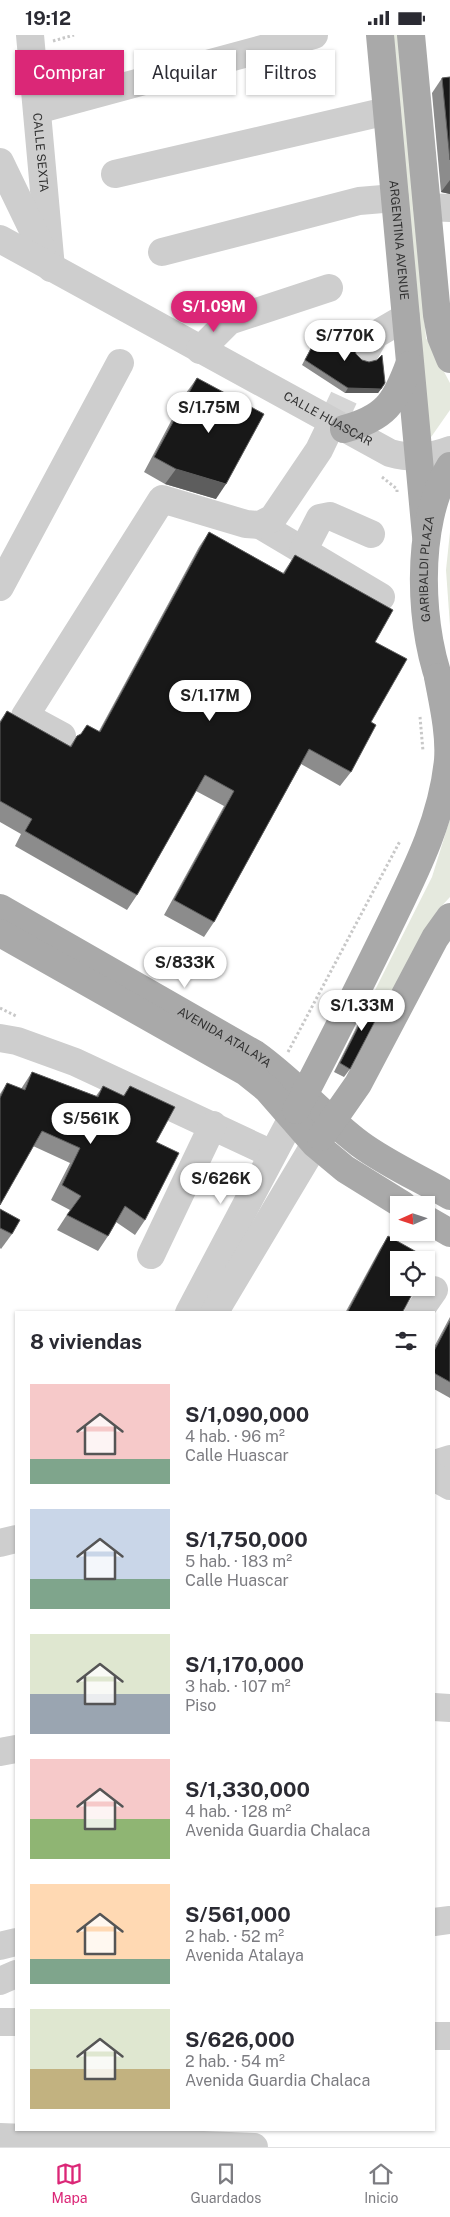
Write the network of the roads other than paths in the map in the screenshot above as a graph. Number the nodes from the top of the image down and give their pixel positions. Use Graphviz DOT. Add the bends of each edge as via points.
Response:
graph roads {
  1 [pos="30,35"];
  2 [pos="314,35"];
  3 [pos="380,35"];
  4 [pos="411,35"];
  5 [pos="37,110"];
  6 [pos="387,111"];
  7 [pos="0,162"];
  8 [pos="114,174"];
  9 [pos="395,198"];
  10 [pos="438,207"];
  11 [pos="0,239"];
  12 [pos="162,252"];
  13 [pos="51,268"];
  14 [pos="329,288"];
  15 [pos="442,296"];
  16 [pos="406,317"];
  17 [pos="200,350"];
  18 [pos="366,351"];
  19 [pos="450,359"];
  20 [pos="120,363"];
  21 [pos="410,364"];
  22 [pos="338,426"];
  23 [pos="450,450"];
  24 [pos="419,458"];
  25 [pos="450,466"];
  26 [pos="260,525"];
  27 [pos="372,534"];
  28 [pos="426,536"];
  29 [pos="303,551"];
  30 [pos="0,587"];
  31 [pos="381,597"];
  32 [pos="438,677"];
  33 [pos="450,704"];
  34 [pos="62,736"];
  35 [pos="0,908"];
  36 [pos="450,917"];
  37 [pos="0,933"];
  38 [pos="0,1038"];
  39 [pos="298,1107"];
  40 [pos="332,1122"];
  41 [pos="213,1125"];
  42 [pos="315,1144"];
  43 [pos="272,1154"];
  44 [pos="450,1196"];
  45 [pos="390,1197"];
  46 [pos="435,1224"];
  47 [pos="249,1226"];
  48 [pos="450,1233"];
  49 [pos="151,1255"];
  50 [pos="430,1296"];
  51 [pos="190,1311"];
  52 [pos="215,1311"];
  53 [pos="419,1311"];
  54 [pos="450,1459"];
  55 [pos="435,1464"];
  56 [pos="435,1478"];
  57 [pos="450,1486"];
  58 [pos="15,1539"];
  59 [pos="0,1543"];
  60 [pos="435,1707"];
  61 [pos="450,1708"];
  62 [pos="15,1749"];
  63 [pos="0,1752"];
  64 [pos="450,1920"];
  65 [pos="435,1922"];
  66 [pos="15,1942"];
  67 [pos="0,1946"];
  68 [pos="15,1974"];
  69 [pos="0,1981"];
  70 [pos="0,2022"];
  71 [pos="15,2022"];
  72 [pos="435,2036"];
  73 [pos="450,2037"];
  74 [pos="0,2137"];
  75 [pos="254,2147"];
  1 -- 5 [label="street, CALLE SEXTA"];
  2 -- 5 [label="street"];
  3 -- 6 [label="main road, ARGENTINA AVENUE"];
  4 -- 10 [label="main road"];
  5 -- 13 [label="street, CALLE SEXTA"];
  6 -- 8 [label="street"];
  6 -- 9 [label="main road, ARGENTINA AVENUE"];
  7 -- 13 [label="street"];
  9 -- 12 [label="street" via="359,201"];
  9 -- 16 [label="main road, ARGENTINA AVENUE"];
  10 -- 15 [label="main road"];
  11 -- 13 [label="street, CALLE HUASCAR"];
  13 -- 17 [label="street, CALLE HUASCAR"];
  14 -- 17 [label="street" via="229,321"];
  15 -- 19 [label="main road" via="441,337"];
  16 -- 18 [label="street" via="375,335"];
  16 -- 21 [label="main road, ARGENTINA AVENUE"];
  17 -- 22 [label="street, CALLE HUASCAR"];
  20 -- 30 [label="street"];
  21 -- 22 [label="main road" via="398,393 388,407 360,425"];
  21 -- 24 [label="main road, ARGENTINA AVENUE"];
  22 -- 24 [label="street, CALLE HUASCAR" via="390,453"];
  22 -- 26 [label="street" via="273,518"];
  23 -- 24 [label="street, CALLE HUASCAR"];
  24 -- 28 [label="main road, ARGENTINA AVENUE"];
  25 -- 28 [label="main road, GARIBALDI PLAZA" via="432,507"];
  26 -- 29 [label="street"];
  26 -- 34 [label="street" via="246,525 162,499 25,716"];
  27 -- 29 [label="street" via="330,515 323,516"];
  28 -- 32 [label="main road, GARIBALDI PLAZA" via="426,608"];
  29 -- 31 [label="street"];
  32 -- 33 [label="main road, GARIBALDI PLAZA"];
  32 -- 39 [label="main road" via="446,719 448,759 441,801 426,849"];
  35 -- 39 [label="main road, AVENIDA ATALAYA" via="255,1054 278,1070"];
  36 -- 40 [label="main road" via="435,938 358,1084"];
  37 -- 39 [label="main road, AVENIDA ATALAYA" via="246,1072"];
  38 -- 41 [label="street" via="18,1041 75,1062"];
  39 -- 40 [label="main road, AVENIDA ATALAYA"];
  39 -- 42 [label="main road, AVENIDA ATALAYA"];
  39 -- 43 [label="street"];
  40 -- 42 [label="main road"];
  40 -- 44 [label="main road, AVENIDA ATALAYA" via="366,1148"];
  41 -- 43 [label="street"];
  41 -- 49 [label="street"];
  42 -- 45 [label="main road, AVENIDA ATALAYA" via="345,1169"];
  42 -- 47 [label="street"];
  43 -- 47 [label="street"];
  46 -- 48 [label="main road"];
  47 -- 51 [label="street"];
  47 -- 52 [label="street"];
  50 -- 53 [label="street"];
  54 -- 55 [label="street"];
  56 -- 57 [label="street"];
  58 -- 59 [label="street"];
  60 -- 61 [label="street"];
  62 -- 63 [label="street"];
  64 -- 65 [label="street"];
  66 -- 67 [label="street"];
  68 -- 69 [label="street"];
  70 -- 71 [label="street"];
  72 -- 73 [label="street"];
  74 -- 75 [label="street"];
}
